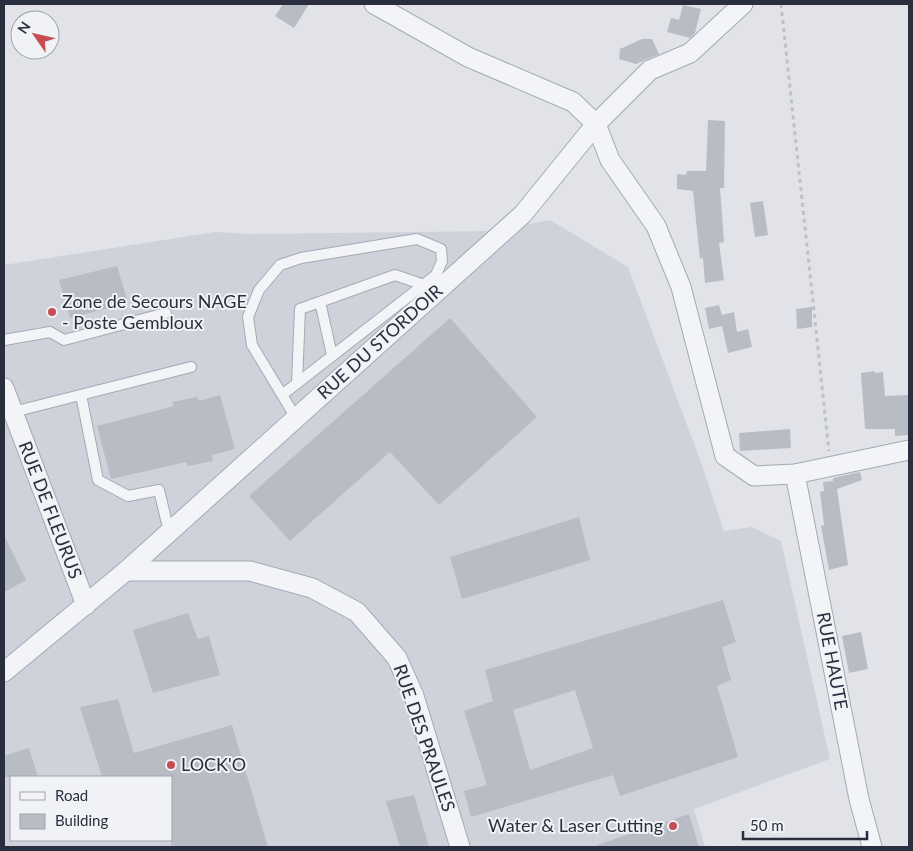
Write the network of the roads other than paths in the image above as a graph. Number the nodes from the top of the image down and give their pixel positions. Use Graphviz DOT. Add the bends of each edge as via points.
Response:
graph roads {
  1 [pos="374,4"];
  2 [pos="743,4"];
  3 [pos="596,124"];
  4 [pos="424,285"];
  5 [pos="320,302"];
  6 [pos="166,313"];
  7 [pos="4,340"];
  8 [pos="332,356"];
  9 [pos="191,367"];
  10 [pos="297,383"];
  11 [pos="4,388"];
  12 [pos="81,395"];
  13 [pos="282,395"];
  14 [pos="13,412"];
  15 [pos="296,418"];
  16 [pos="909,450"];
  17 [pos="795,474"];
  18 [pos="169,532"];
  19 [pos="126,571"];
  20 [pos="86,605"];
  21 [pos="4,672"];
  22 [pos="460,847"];
  23 [pos="872,847"];
  1 -- 3 [label="street" via="468,57 573,102"];
  2 -- 3 [label="street, RUE DU STORDOIR" via="690,53 650,70"];
  3 -- 15 [label="street, RUE DU STORDOIR" via="523,214"];
  3 -- 17 [label="street" via="610,160 656,226 681,287 725,456 754,476"];
  4 -- 5 [label="lane" via="395,275"];
  4 -- 8 [label="lane"];
  4 -- 13 [label="lane" via="436,275 442,261 440,249 416,239 301,258 280,265 259,290 248,317 252,345"];
  5 -- 8 [label="lane"];
  5 -- 10 [label="lane" via="300,309"];
  6 -- 7 [label="lane" via="64,340 50,332"];
  8 -- 10 [label="lane"];
  9 -- 12 [label="lane"];
  10 -- 13 [label="lane"];
  11 -- 14 [label="street, RUE DE FLEURUS"];
  12 -- 14 [label="lane"];
  12 -- 18 [label="lane" via="98,480 128,496 158,490"];
  13 -- 15 [label="lane"];
  14 -- 20 [label="street, RUE DE FLEURUS"];
  15 -- 18 [label="street, RUE DU STORDOIR"];
  16 -- 17 [label="street"];
  17 -- 23 [label="street, RUE HAUTE" via="859,798"];
  18 -- 19 [label="street, RUE DU STORDOIR"];
  19 -- 20 [label="street, RUE DU STORDOIR"];
  19 -- 22 [label="street, RUE DES PRAULES" via="250,571 312,588 357,612 397,658 414,696"];
  20 -- 21 [label="street, RUE DU STORDOIR"];
}
